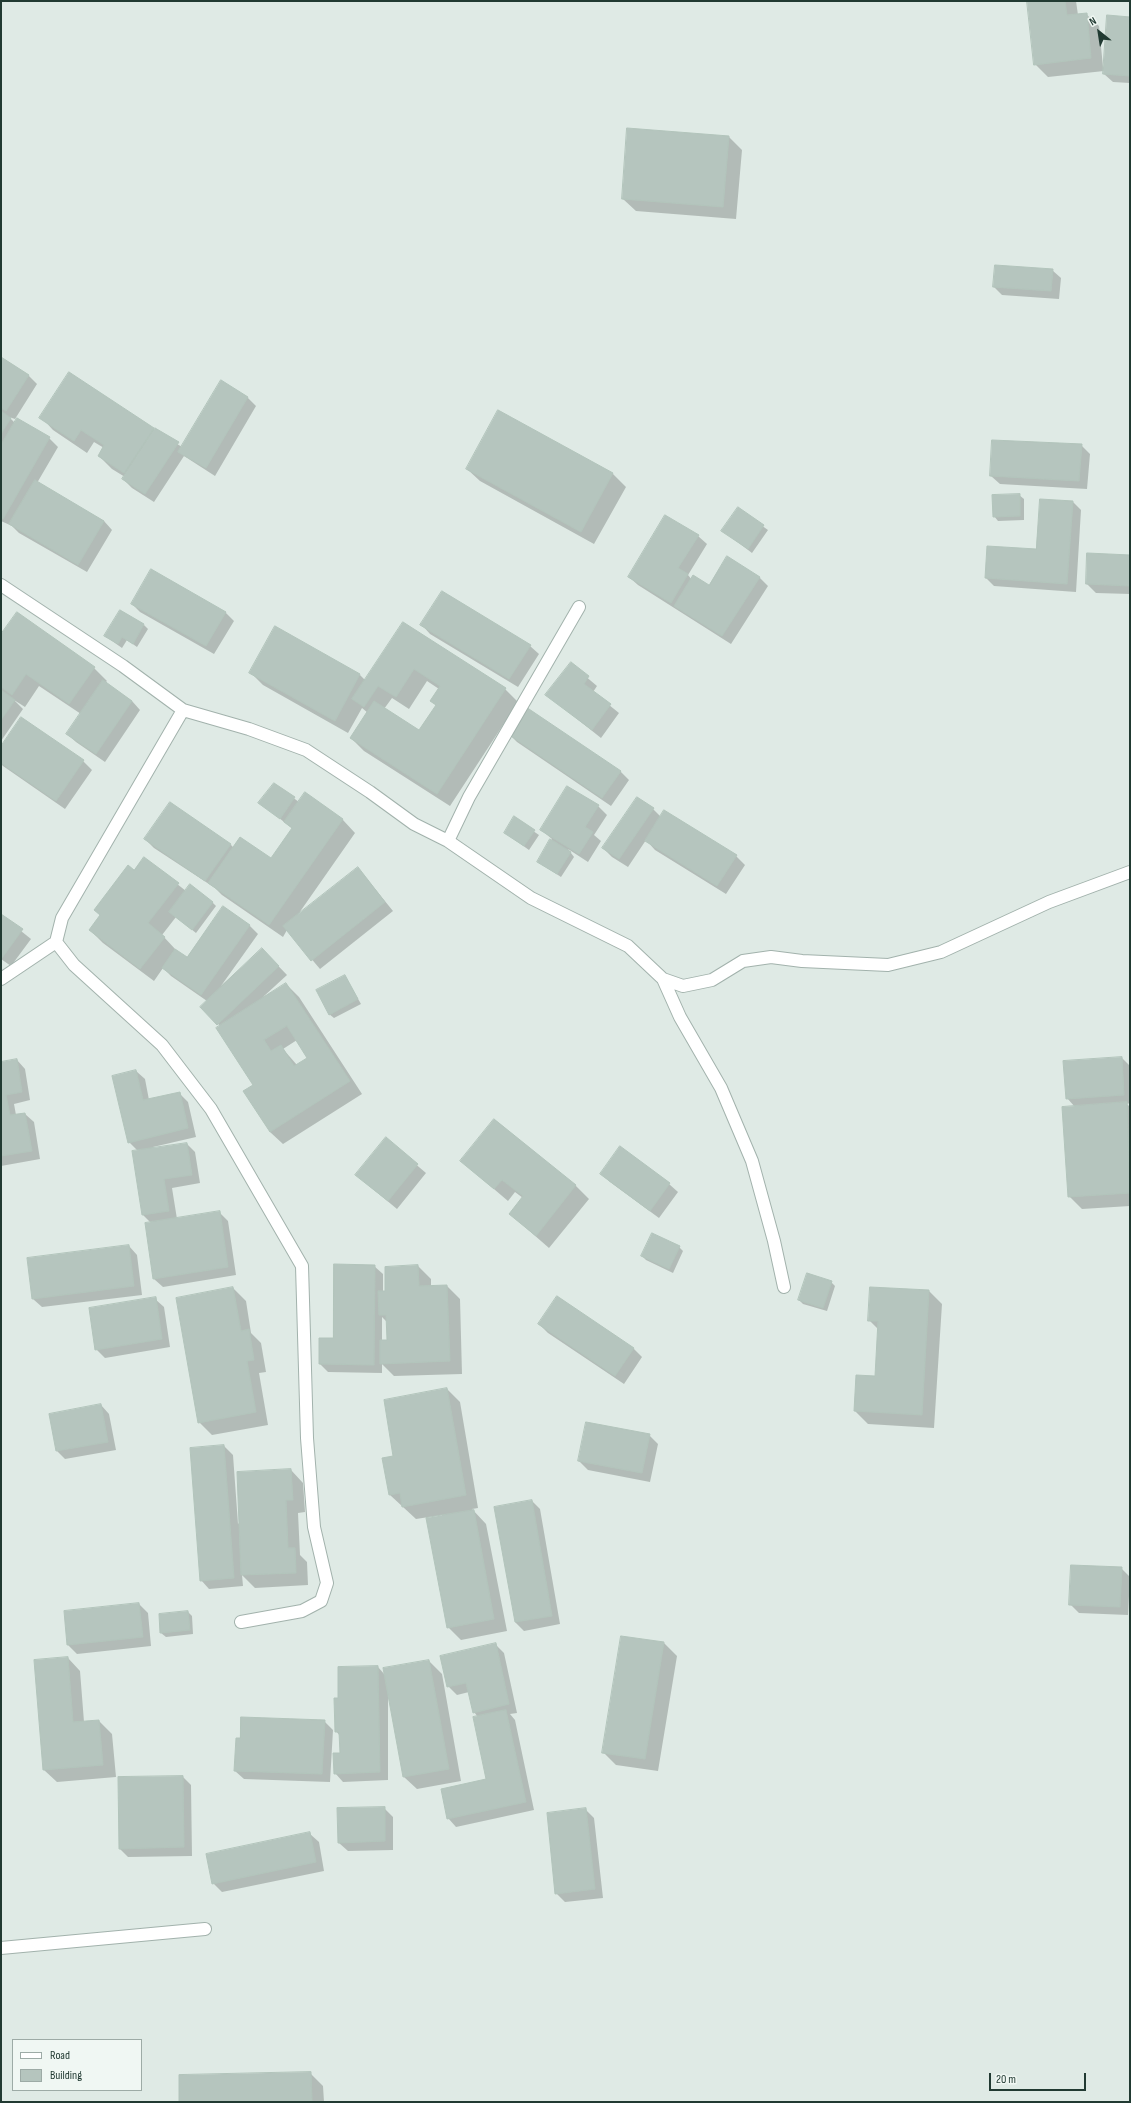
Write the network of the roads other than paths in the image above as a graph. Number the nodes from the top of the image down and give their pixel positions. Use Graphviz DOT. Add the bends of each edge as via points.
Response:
graph roads {
  1 [pos="1,585"];
  2 [pos="579,607"];
  3 [pos="183,710"];
  4 [pos="448,842"];
  5 [pos="1130,872"];
  6 [pos="56,942"];
  7 [pos="1,979"];
  8 [pos="663,979"];
  9 [pos="784,1287"];
  10 [pos="241,1622"];
  11 [pos="205,1929"];
  12 [pos="1,1948"];
  1 -- 3 [label="street"];
  2 -- 4 [label="street" via="469,797"];
  3 -- 4 [label="street" via="249,729 306,750 414,824"];
  3 -- 6 [label="street" via="62,918"];
  4 -- 8 [label="street" via="531,898 628,946"];
  5 -- 8 [label="street" via="1049,902 941,952 888,965 771,957 743,961 712,980 683,986"];
  6 -- 7 [label="street"];
  6 -- 10 [label="street" via="74,965 162,1045 202,1097 302,1266 307,1438 314,1520 327,1583 321,1601 302,1611"];
  8 -- 9 [label="street" via="680,1017 720,1088 752,1161"];
  11 -- 12 [label="street"];
}
